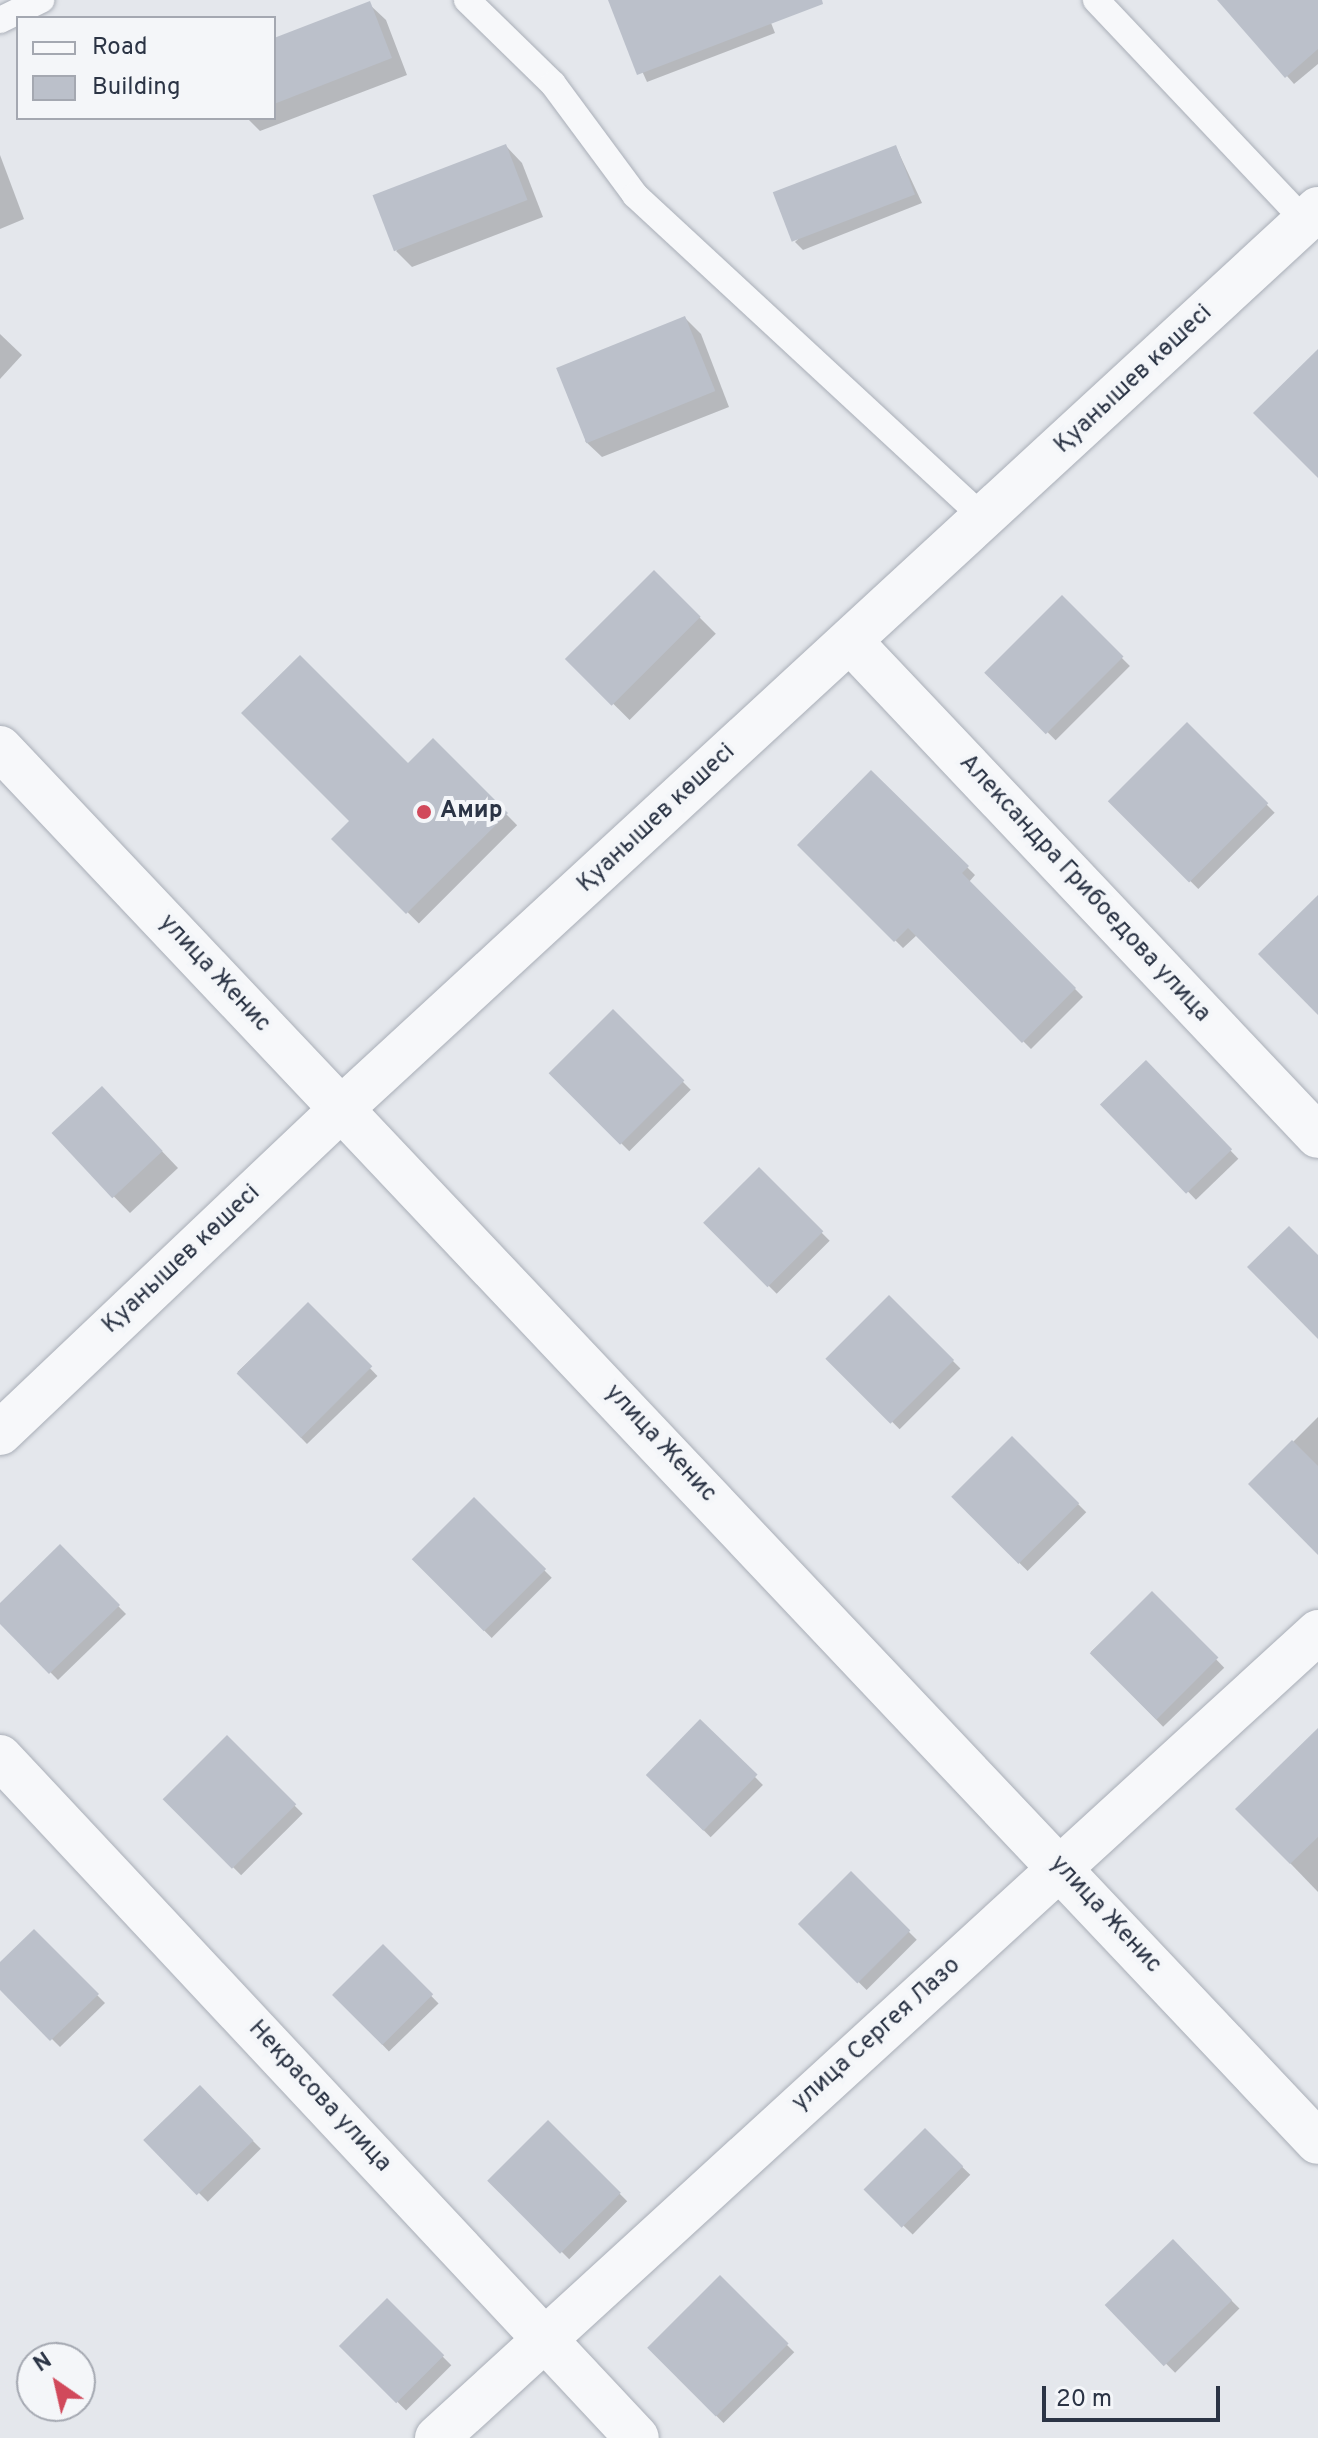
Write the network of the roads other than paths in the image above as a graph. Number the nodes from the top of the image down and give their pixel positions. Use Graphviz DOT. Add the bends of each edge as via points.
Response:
graph roads {
  1 [pos="41,0"];
  2 [pos="467,0"];
  3 [pos="1096,0"];
  4 [pos="0,20"];
  5 [pos="1314,222"];
  6 [pos="984,518"];
  7 [pos="850,641"];
  8 [pos="0,748"];
  9 [pos="342,1108"];
  10 [pos="1318,1136"];
  11 [pos="0,1433"];
  12 [pos="1318,1632"];
  13 [pos="0,1757"];
  14 [pos="1062,1868"];
  15 [pos="1318,2142"];
  16 [pos="543,2337"];
  17 [pos="437,2438"];
  18 [pos="637,2438"];
  1 -- 4 [label="lane"];
  2 -- 6 [label="lane" via="553,84 635,195"];
  3 -- 5 [label="lane"];
  5 -- 6 [label="street, Қуанышев көшесі"];
  6 -- 7 [label="street, Қуанышев көшесі"];
  7 -- 9 [label="street, Қуанышев көшесі"];
  7 -- 10 [label="street, Александра Грибоедова улица"];
  8 -- 9 [label="street, улица Женис"];
  9 -- 11 [label="street, Қуанышев көшесі"];
  9 -- 14 [label="street, улица Женис"];
  12 -- 14 [label="street, улица Сергея Лазо"];
  13 -- 16 [label="street, Некрасова улица"];
  14 -- 15 [label="street, улица Женис"];
  14 -- 16 [label="street, улица Сергея Лазо"];
  16 -- 17 [label="street, улица Сергея Лазо"];
  16 -- 18 [label="street, Некрасова улица"];
}
